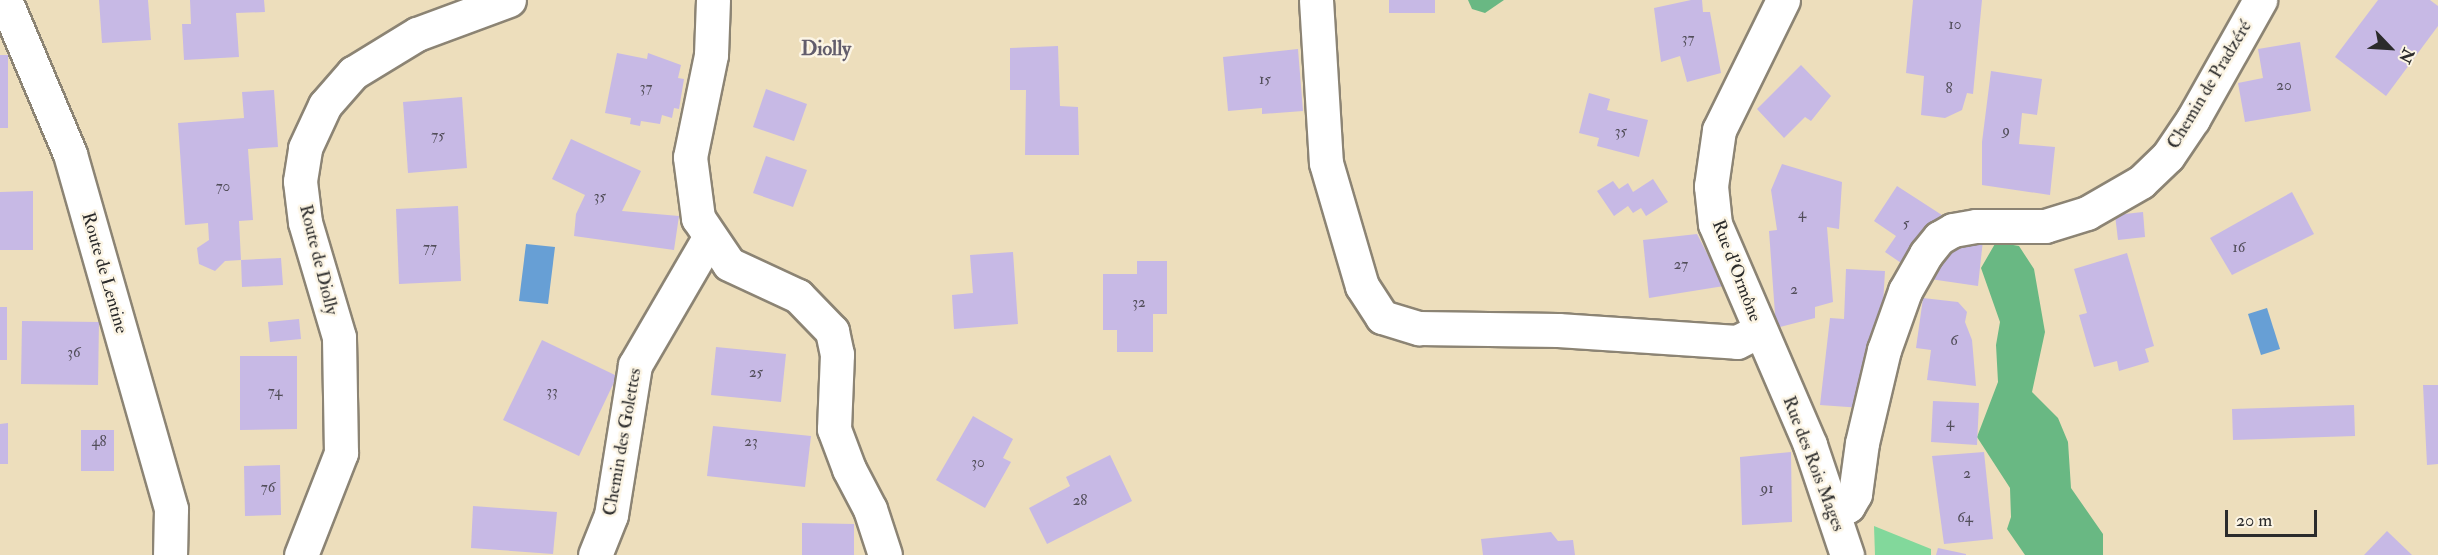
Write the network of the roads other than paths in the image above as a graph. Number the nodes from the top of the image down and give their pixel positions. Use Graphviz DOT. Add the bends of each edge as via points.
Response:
graph roads {
  1 [pos="5,0"];
  2 [pos="510,0"];
  3 [pos="713,0"];
  4 [pos="1316,0"];
  5 [pos="1783,0"];
  6 [pos="2260,0"];
  7 [pos="709,238"];
  8 [pos="1759,331"];
  9 [pos="1778,373"];
  10 [pos="1834,513"];
  11 [pos="170,555"];
  12 [pos="301,555"];
  13 [pos="595,555"];
  14 [pos="885,555"];
  15 [pos="1847,555"];
  1 -- 11 [label="street, Route de Lentine" via="70,154 171,509"];
  2 -- 12 [label="street, Route de Diolly" via="417,34 353,73 325,105 305,148 300,181 305,222 339,337 341,453"];
  3 -- 7 [label="street" via="711,55 690,157 692,193"];
  4 -- 8 [label="street" via="1326,163 1362,286 1382,317 1419,328 1558,330 1737,342"];
  5 -- 8 [label="street, Rue d'Ormône" via="1719,130 1711,186 1715,224"];
  6 -- 10 [label="street, Chemin de Pradzéré" via="2193,119 2168,156 2141,182 2087,213 2044,226 1976,226 1953,230 1939,238 1905,291 1884,350 1862,443 1855,494 1848,506"];
  7 -- 13 [label="street, Chemin des Golettes" via="635,365 611,515"];
  7 -- 14 [label="street" via="735,269 798,296 832,331 837,354 834,429 849,470 870,509"];
  8 -- 9 [label="street, Rue d'Ormône"];
  9 -- 10 [label="street, Rue des Rois Mages"];
  10 -- 15 [label="street, Rue des Rois Mages"];
}
